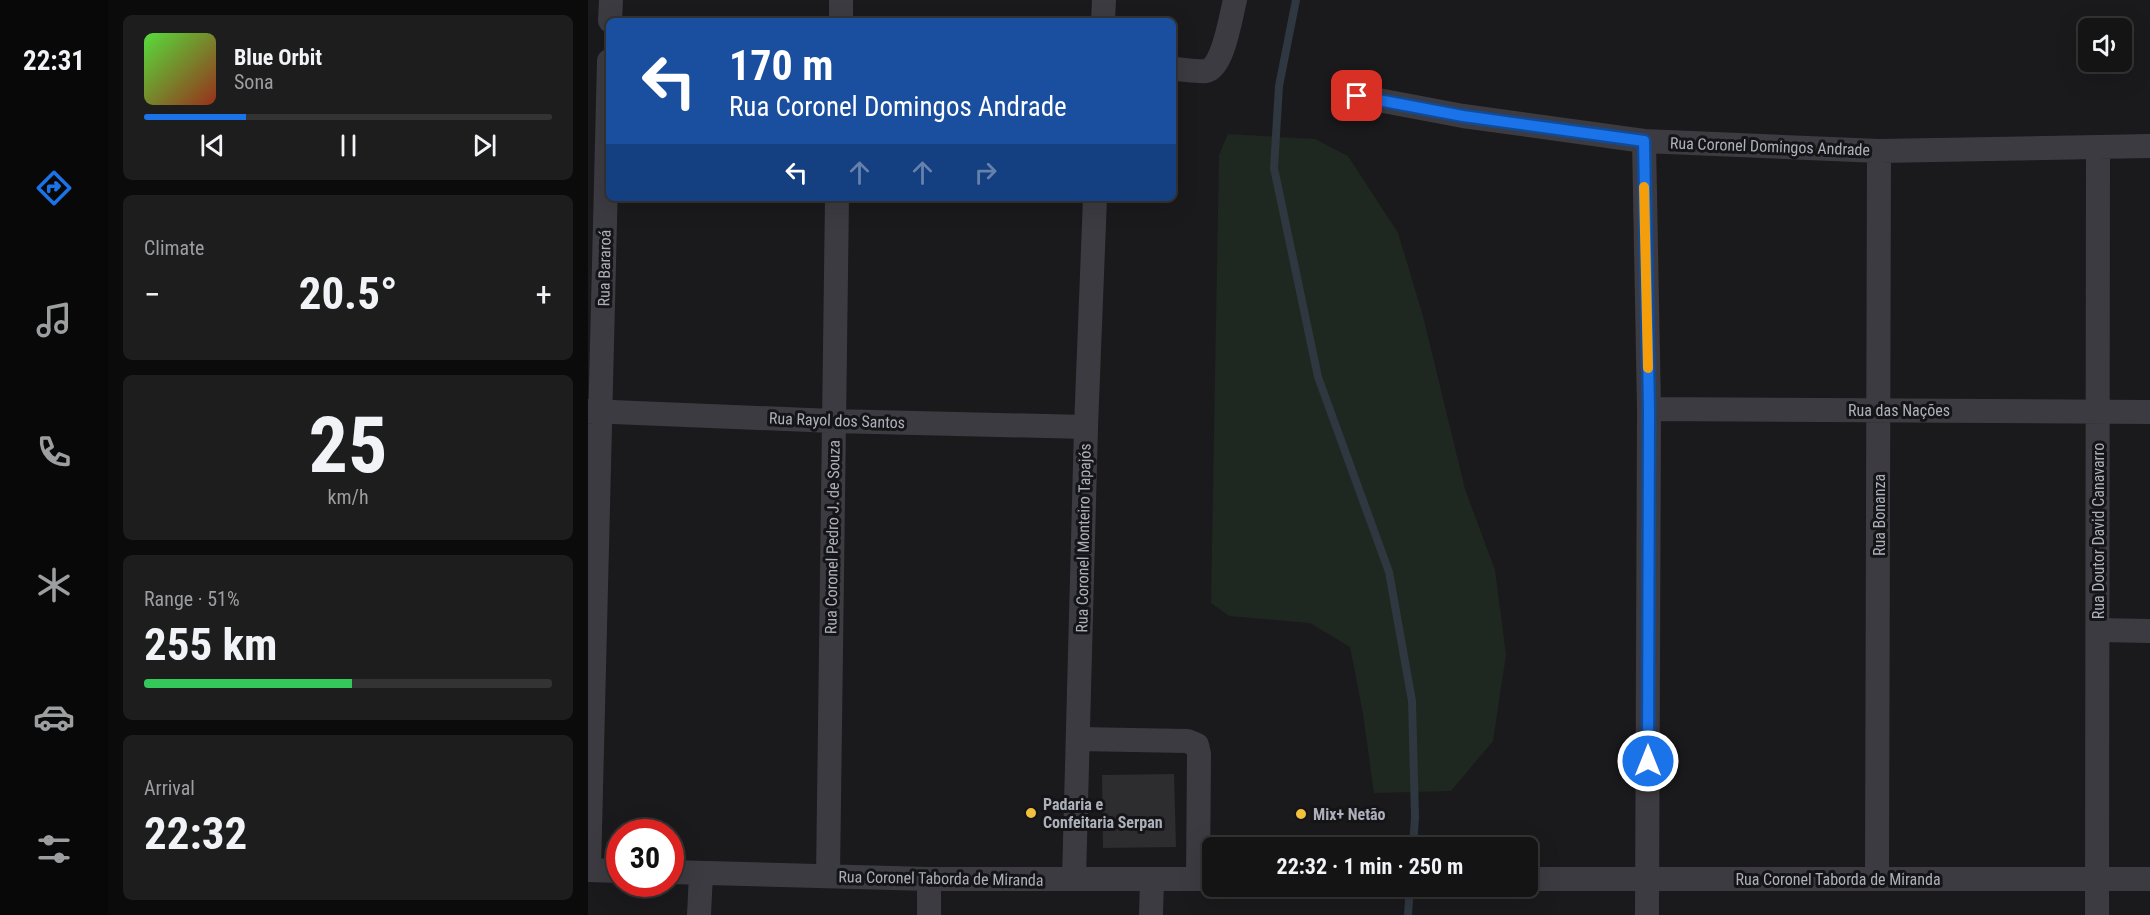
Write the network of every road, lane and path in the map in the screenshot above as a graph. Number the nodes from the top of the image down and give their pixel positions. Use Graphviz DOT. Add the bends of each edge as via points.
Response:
graph roads {
  1 [pos="610,0"];
  2 [pos="841,0"];
  3 [pos="1104,0"];
  4 [pos="1235,0"];
  5 [pos="610,18"];
  6 [pos="841,18"];
  7 [pos="1103,18"];
  8 [pos="1176,69"];
  9 [pos="606,89"];
  10 [pos="1357,96"];
  11 [pos="1644,141"];
  12 [pos="2150,146"];
  13 [pos="2098,147"];
  14 [pos="1879,151"];
  15 [pos="597,170"];
  16 [pos="837,201"];
  17 [pos="1095,201"];
  18 [pos="1649,409"];
  19 [pos="1879,410"];
  20 [pos="594,411"];
  21 [pos="2150,411"];
  22 [pos="2098,412"];
  23 [pos="833,421"];
  24 [pos="1086,427"];
  25 [pos="2098,630"];
  26 [pos="2150,631"];
  27 [pos="591,634"];
  28 [pos="1078,739"];
  29 [pos="1203,837"];
  30 [pos="588,870"];
  31 [pos="606,871"];
  32 [pos="684,872"];
  33 [pos="701,873"];
  34 [pos="828,876"];
  35 [pos="930,879"];
  36 [pos="1074,879"];
  37 [pos="1152,879"];
  38 [pos="1202,879"];
  39 [pos="1538,879"];
  40 [pos="1648,879"];
  41 [pos="1876,879"];
  42 [pos="2097,879"];
  43 [pos="2150,879"];
  44 [pos="699,915"];
  45 [pos="929,915"];
  46 [pos="1151,915"];
  47 [pos="1647,915"];
  48 [pos="2097,915"];
  1 -- 5 [label="street"];
  2 -- 6 [label="street"];
  3 -- 7 [label="street"];
  4 -- 8 [label="street" via="1221,57 1215,66 1208,71"];
  9 -- 15 [label="street, Rua Bararoá"];
  10 -- 11 [label="street, Rua Coronel Domingos Andrade" via="1463,116"];
  11 -- 14 [label="street, Rua Coronel Domingos Andrade"];
  11 -- 18 [label="street"];
  12 -- 13 [label="street, Rua Coronel Domingos Andrade"];
  13 -- 14 [label="street, Rua Coronel Domingos Andrade"];
  13 -- 22 [label="street, Rua Doutor David Canavarro"];
  14 -- 19 [label="street, Rua Bonanza"];
  15 -- 20 [label="street, Rua Bararoá"];
  16 -- 23 [label="street, Rua Coronel Pedro J. de Souza"];
  17 -- 24 [label="street, Rua Coronel Monteiro Tapajós"];
  18 -- 19 [label="street, Rua das Nações"];
  18 -- 40 [label="street"];
  19 -- 22 [label="street, Rua das Nações"];
  19 -- 41 [label="street, Rua Bonanza"];
  20 -- 23 [label="street, Rua Rayol dos Santos"];
  20 -- 27 [label="street, Rua Bararoá"];
  21 -- 22 [label="street, Rua das Nações"];
  22 -- 25 [label="street, Rua Doutor David Canavarro"];
  23 -- 24 [label="street, Rua Rayol dos Santos"];
  23 -- 34 [label="street, Rua Coronel Pedro J. de Souza"];
  24 -- 28 [label="street, Rua Coronel Monteiro Tapajós"];
  25 -- 26 [label="street"];
  25 -- 42 [label="street, Rua Doutor David Canavarro"];
  27 -- 30 [label="street, Rua Bararoá"];
  28 -- 29 [label="street" via="1186,741 1197,745"];
  28 -- 36 [label="street, Rua Coronel Monteiro Tapajós"];
  30 -- 31 [label="street"];
  32 -- 33 [label="street, Rua Coronel Taborda de Miranda"];
  33 -- 34 [label="street, Rua Coronel Taborda de Miranda"];
  33 -- 44 [label="street"];
  34 -- 35 [label="street, Rua Coronel Taborda de Miranda"];
  35 -- 36 [label="street, Rua Coronel Taborda de Miranda"];
  35 -- 45 [label="street"];
  36 -- 37 [label="street, Rua Coronel Taborda de Miranda"];
  37 -- 38 [label="street, Rua Coronel Taborda de Miranda"];
  37 -- 46 [label="street"];
  39 -- 40 [label="street, Rua Coronel Taborda de Miranda"];
  40 -- 41 [label="street, Rua Coronel Taborda de Miranda"];
  40 -- 47 [label="street"];
  41 -- 42 [label="street, Rua Coronel Taborda de Miranda"];
  42 -- 43 [label="street, Rua Coronel Taborda de Miranda"];
  42 -- 48 [label="street, Rua Doutor David Canavarro"];
}
